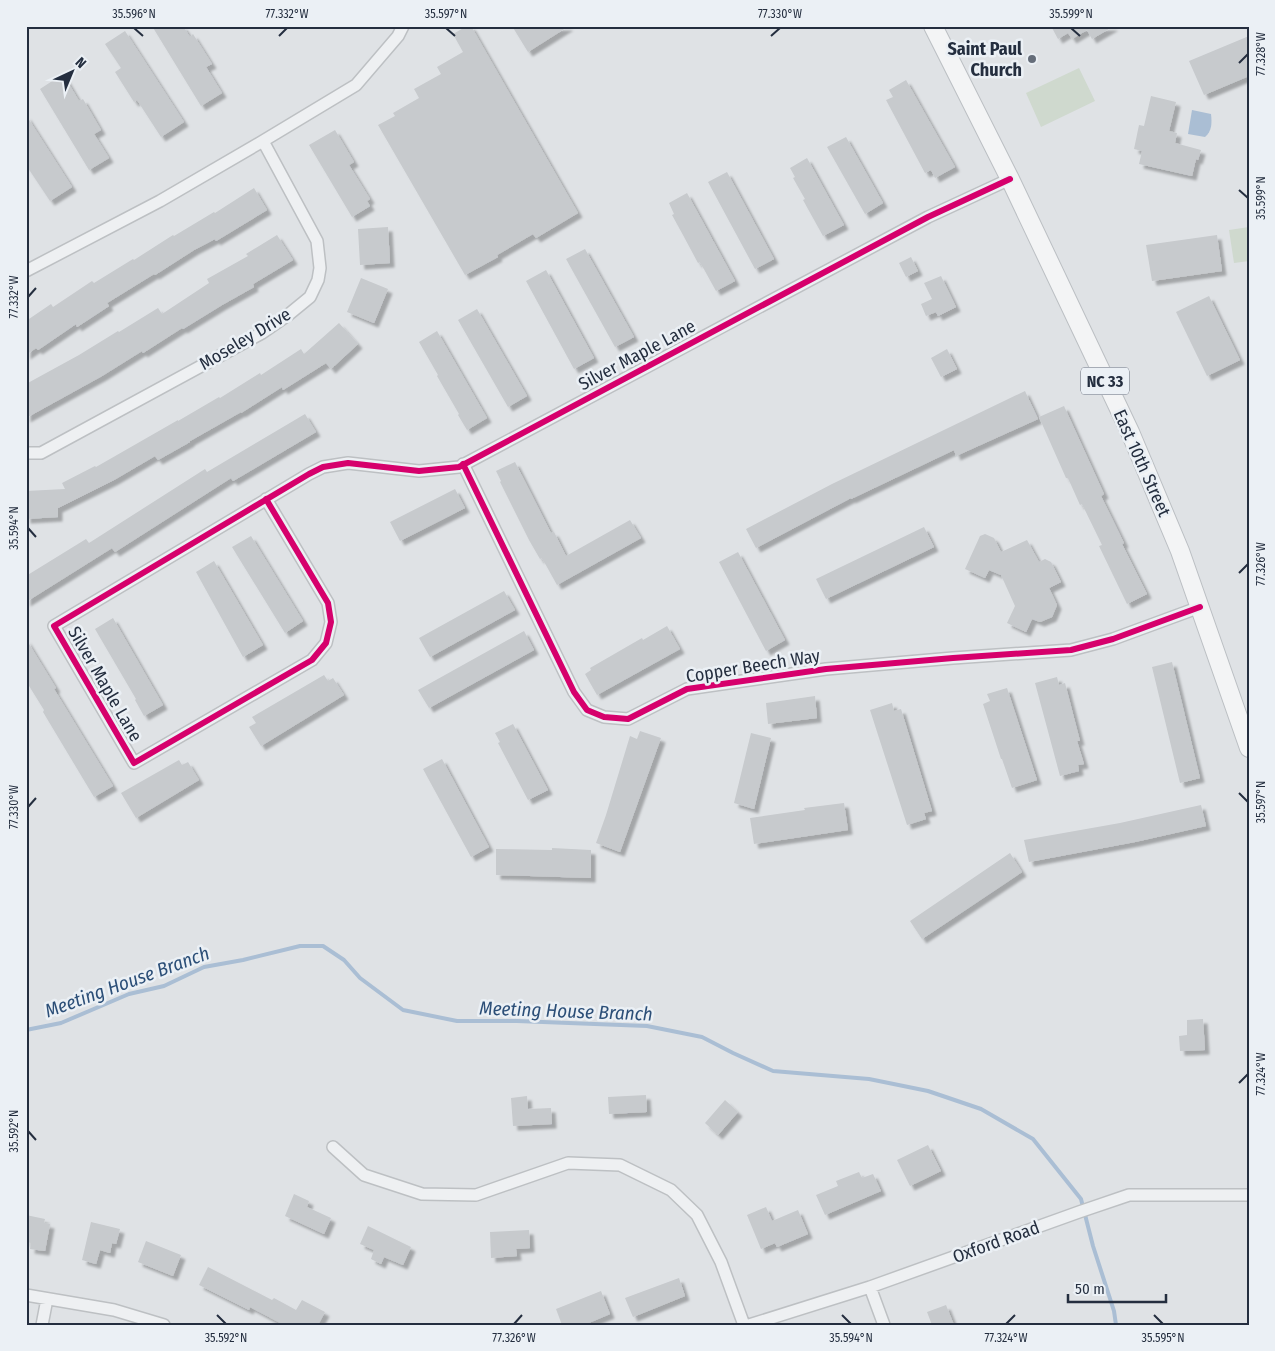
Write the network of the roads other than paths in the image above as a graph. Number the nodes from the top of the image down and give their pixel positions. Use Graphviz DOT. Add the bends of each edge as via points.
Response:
graph roads {
  1 [pos="403,26"];
  2 [pos="933,26"];
  3 [pos="263,141"];
  4 [pos="1010,179"];
  5 [pos="26,271"];
  6 [pos="26,453"];
  7 [pos="464,464"];
  8 [pos="266,499"];
  9 [pos="1200,608"];
  10 [pos="1249,748"];
  11 [pos="333,1146"];
  12 [pos="1249,1195"];
  13 [pos="870,1287"];
  14 [pos="26,1295"];
  15 [pos="48,1299"];
  16 [pos="42,1325"];
  17 [pos="164,1325"];
  18 [pos="744,1325"];
  19 [pos="749,1325"];
  20 [pos="884,1325"];
  1 -- 3 [label="street" via="356,85"];
  2 -- 4 [label="main road, East 10th Street / NC 33"];
  3 -- 5 [label="street" via="160,201"];
  3 -- 6 [label="street, Moseley Drive" via="317,241 320,268 310,297 262,333 41,454"];
  4 -- 7 [label="street, Silver Maple Lane" via="928,217"];
  4 -- 9 [label="main road, East 10th Street / NC 33" via="1130,432"];
  7 -- 8 [label="street, Silver Maple Lane" via="419,471 348,463 324,467"];
  7 -- 9 [label="street, Copper Beech Way" via="574,692 587,710 604,717 628,719 687,689 836,668 1071,650"];
  8 -- 8 [label="street, Silver Maple Lane" via="54,626 134,763 312,660 326,643 332,622 328,603"];
  9 -- 10 [label="main road, East 10th Street / NC 33"];
  11 -- 18 [label="street" via="364,1175 422,1194 476,1195 568,1163 620,1165 671,1190 697,1216 721,1262"];
  12 -- 13 [label="street, Oxford Road" via="1129,1195"];
  13 -- 19 [label="street, Oxford Road"];
  13 -- 20 [label="street"];
  14 -- 15 [label="street"];
  15 -- 16 [label="street"];
  15 -- 17 [label="street" via="114,1310"];
}
